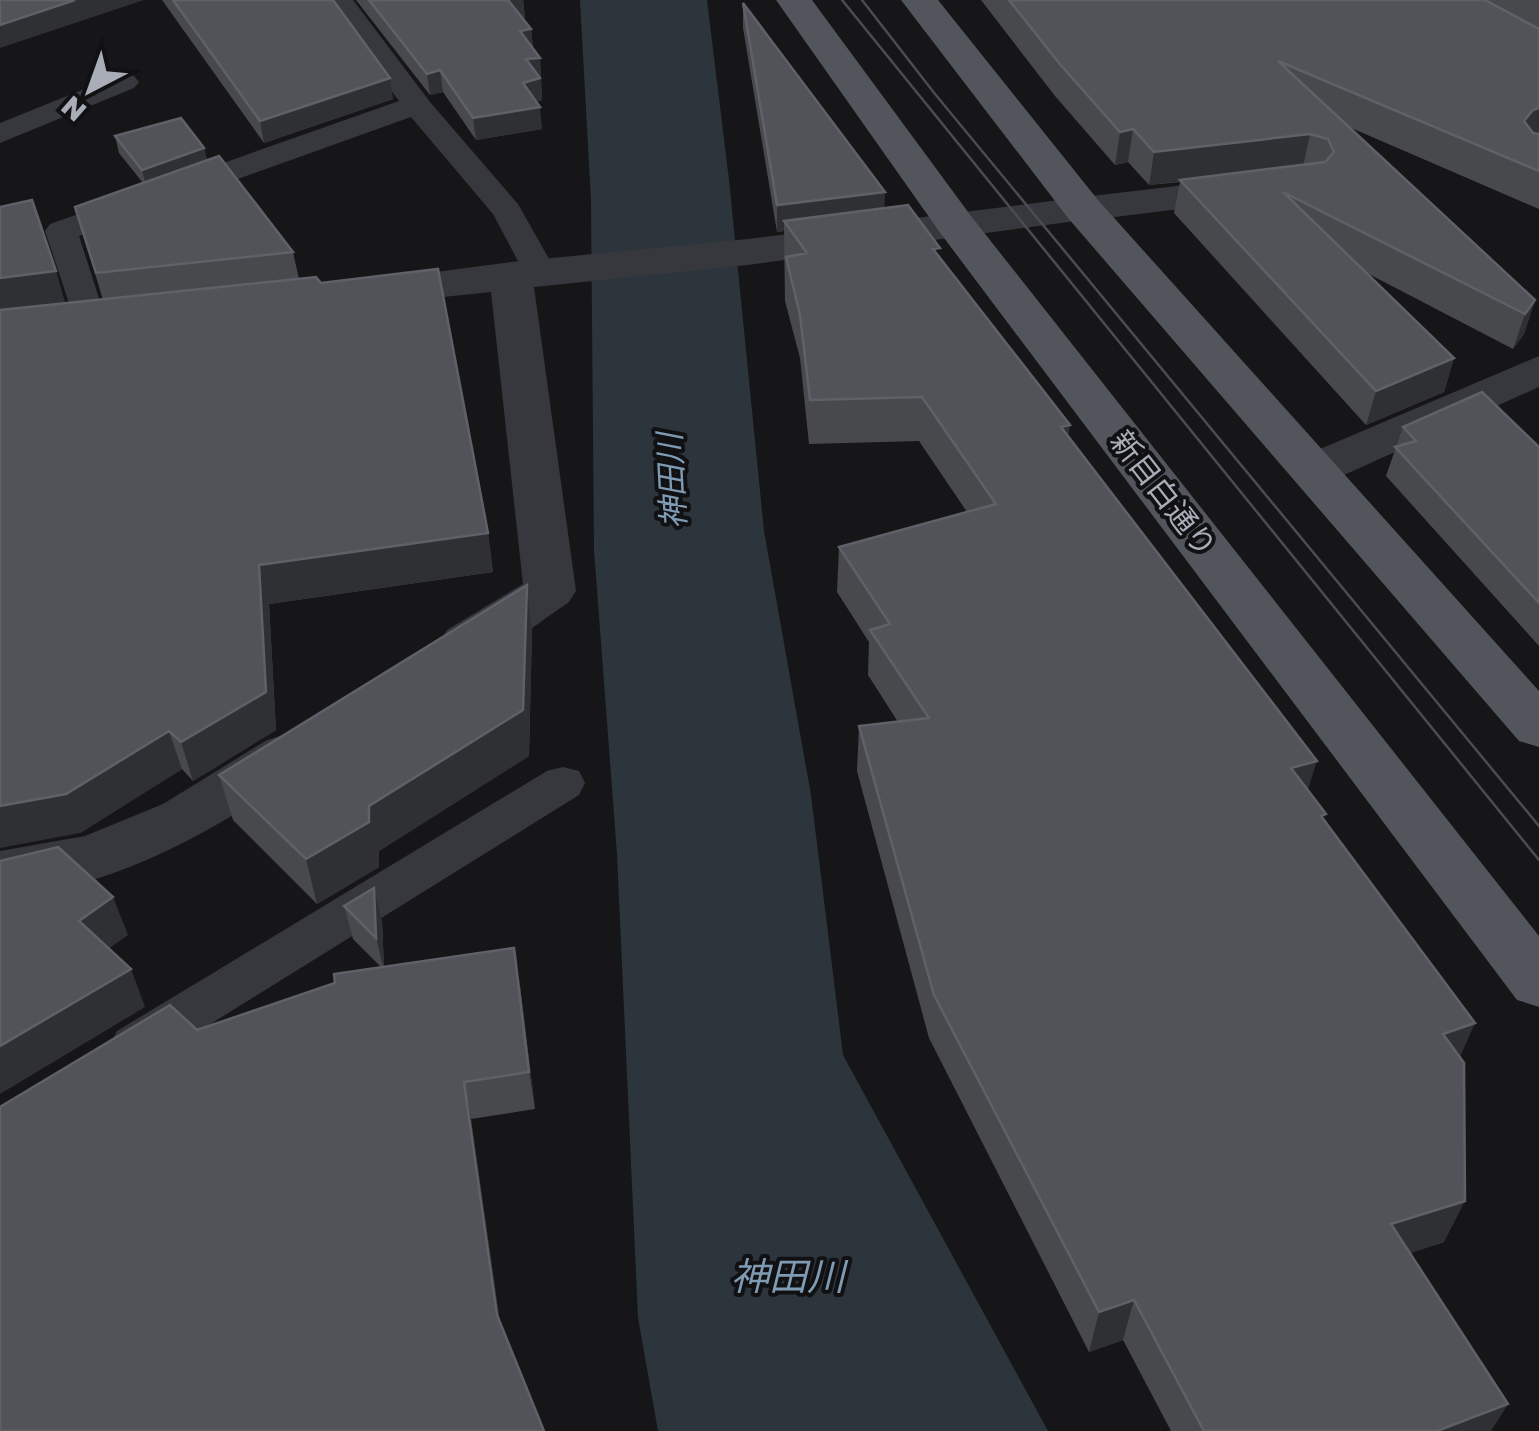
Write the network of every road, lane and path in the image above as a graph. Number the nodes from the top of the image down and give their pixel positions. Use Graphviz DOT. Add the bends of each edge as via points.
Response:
graph roads {
  1 [pos="339,0"];
  2 [pos="794,0"];
  3 [pos="919,0"];
  4 [pos="124,82"];
  5 [pos="417,106"];
  6 [pos="0,134"];
  7 [pos="1283,185"];
  8 [pos="1083,209"];
  9 [pos="956,225"];
  10 [pos="541,273"];
  11 [pos="322,297"];
  12 [pos="91,323"];
  13 [pos="1539,370"];
  14 [pos="1316,469"];
  15 [pos="434,664"];
  16 [pos="333,726"];
  17 [pos="1539,726"];
  18 [pos="563,783"];
  19 [pos="0,878"];
  20 [pos="1539,982"];
  21 [pos="101,1065"];
  1 -- 5 [label="lane"];
  2 -- 9 [label="main road, 新目白通り"];
  3 -- 8 [label="main road"];
  4 -- 6 [label="lane"];
  5 -- 10 [label="lane" via="507,211"];
  5 -- 12 [label="lane" via="61,231"];
  7 -- 8 [label="street"];
  8 -- 9 [label="street"];
  8 -- 14 [label="main road"];
  9 -- 10 [label="street"];
  9 -- 20 [label="main road, 新目白通り"];
  10 -- 11 [label="street"];
  10 -- 15 [label="street" via="550,591"];
  13 -- 14 [label="street"];
  14 -- 17 [label="main road"];
  16 -- 19 [label="street" via="183,820 93,857"];
  18 -- 21 [label="lane"];
}
